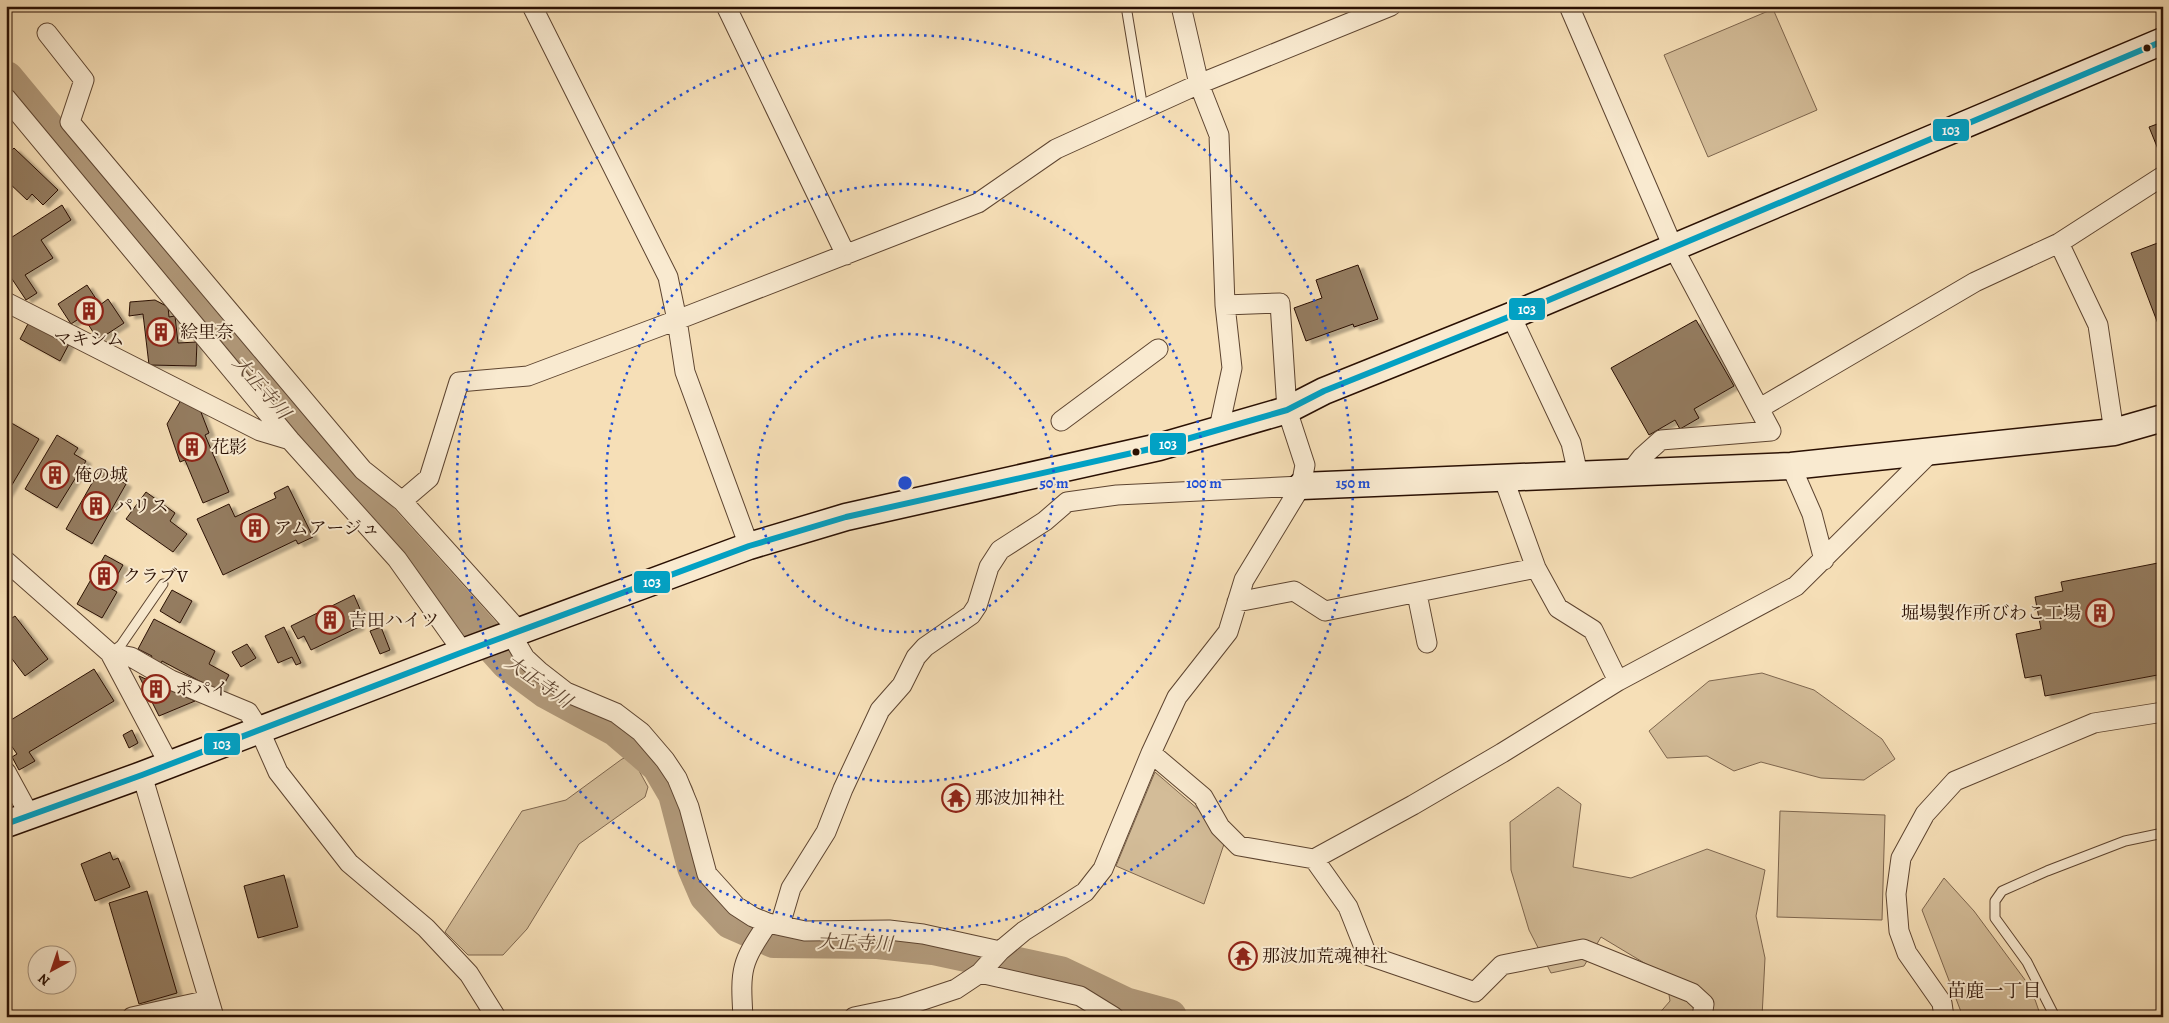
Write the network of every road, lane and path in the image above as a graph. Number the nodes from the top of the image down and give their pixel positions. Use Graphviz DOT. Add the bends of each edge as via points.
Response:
graph roads {
  1 [pos="532,6"];
  2 [pos="726,6"];
  3 [pos="1126,6"];
  4 [pos="1181,6"];
  5 [pos="1392,6"];
  6 [pos="1569,6"];
  7 [pos="48,33"];
  8 [pos="2163,41"];
  9 [pos="1199,84"];
  10 [pos="6,98"];
  11 [pos="1143,109"];
  12 [pos="2163,176"];
  13 [pos="2059,243"];
  14 [pos="1673,248"];
  15 [pos="846,255"];
  16 [pos="6,302"];
  17 [pos="1225,306"];
  18 [pos="1511,316"];
  19 [pos="677,320"];
  20 [pos="1158,349"];
  21 [pos="1760,408"];
  22 [pos="1287,410"];
  23 [pos="2163,418"];
  24 [pos="1062,420"];
  25 [pos="1219,428"];
  26 [pos="2114,432"];
  27 [pos="290,440"];
  28 [pos="1931,452"];
  29 [pos="1791,466"];
  30 [pos="1631,471"];
  31 [pos="1578,474"];
  32 [pos="1503,478"];
  33 [pos="1301,486"];
  34 [pos="402,501"];
  35 [pos="749,546"];
  36 [pos="1824,560"];
  37 [pos="6,561"];
  38 [pos="1536,568"];
  39 [pos="163,584"];
  40 [pos="1417,594"];
  41 [pos="1237,602"];
  42 [pos="512,634"];
  43 [pos="1427,643"];
  44 [pos="470,649"];
  45 [pos="110,653"];
  46 [pos="1618,681"];
  47 [pos="2163,712"];
  48 [pos="259,729"];
  49 [pos="1151,753"];
  50 [pos="169,764"];
  51 [pos="6,772"];
  52 [pos="142,775"];
  53 [pos="18,820"];
  54 [pos="2163,833"];
  55 [pos="1314,859"];
  56 [pos="771,925"];
  57 [pos="991,961"];
  58 [pos="212,1008"];
  59 [pos="903,1012"];
  60 [pos="132,1017"];
  61 [pos="496,1017"];
  62 [pos="743,1017"];
  63 [pos="854,1017"];
  64 [pos="1114,1017"];
  65 [pos="1702,1017"];
  66 [pos="1944,1017"];
  67 [pos="2054,1017"];
  1 -- 19 [label="street" via="668,277"];
  2 -- 15 [label="street"];
  3 -- 11 [label="lane"];
  4 -- 9 [label="street"];
  5 -- 9 [label="street"];
  6 -- 14 [label="street"];
  7 -- 34 [label="street" via="84,80 70,122 363,470"];
  8 -- 14 [label="main road"];
  9 -- 11 [label="street"];
  9 -- 17 [label="street" via="1219,136"];
  10 -- 27 [label="street"];
  11 -- 15 [label="street" via="1056,149 978,204"];
  12 -- 13 [label="street"];
  13 -- 21 [label="street" via="1974,282"];
  13 -- 26 [label="street" via="2098,325"];
  14 -- 18 [label="main road"];
  14 -- 21 [label="street"];
  15 -- 19 [label="street"];
  16 -- 27 [label="street" via="260,431"];
  17 -- 22 [label="street" via="1280,303"];
  17 -- 25 [label="street" via="1232,368"];
  18 -- 22 [label="main road" via="1324,390"];
  18 -- 31 [label="street" via="1571,443"];
  19 -- 34 [label="street" via="528,376 459,382 429,478"];
  19 -- 35 [label="street" via="685,372"];
  20 -- 24 [label="street"];
  21 -- 30 [label="street" via="1771,431 1661,440"];
  22 -- 25 [label="main road"];
  22 -- 33 [label="street" via="1305,465"];
  23 -- 26 [label="main road"];
  25 -- 35 [label="main road" via="1159,447 846,516"];
  26 -- 28 [label="main road"];
  27 -- 44 [label="street" via="397,559"];
  28 -- 29 [label="main road"];
  28 -- 36 [label="street"];
  29 -- 30 [label="main road"];
  29 -- 36 [label="street" via="1812,514"];
  30 -- 31 [label="main road"];
  31 -- 32 [label="main road"];
  32 -- 33 [label="main road"];
  32 -- 38 [label="street"];
  33 -- 41 [label="street" via="1244,580"];
  33 -- 56 [label="street" via="1117,495 1067,502 1045,521 1000,550 989,567 971,615 925,647 902,684 880,710 826,832"];
  34 -- 42 [label="street"];
  35 -- 42 [label="main road"];
  36 -- 46 [label="street" via="1796,586"];
  37 -- 45 [label="street"];
  38 -- 40 [label="street"];
  38 -- 46 [label="street" via="1558,608 1593,630"];
  39 -- 45 [label="lane" via="122,645"];
  40 -- 41 [label="street" via="1325,611 1294,592"];
  40 -- 43 [label="street"];
  41 -- 49 [label="street" via="1228,632 1177,697"];
  42 -- 44 [label="main road"];
  42 -- 56 [label="street" via="525,658 566,692 616,713 641,732 677,778 689,807 707,874 736,906"];
  44 -- 48 [label="main road"];
  45 -- 48 [label="street" via="131,657 171,680 248,712"];
  45 -- 50 [label="street"];
  46 -- 55 [label="street" via="1494,758"];
  47 -- 66 [label="street" via="2094,723 1955,781 1924,814 1901,858 1896,894 1899,931 1907,953 1942,1003"];
  48 -- 50 [label="main road"];
  48 -- 61 [label="street" via="278,772 349,864 432,935 469,974"];
  49 -- 55 [label="street" via="1202,797 1220,827 1239,846"];
  49 -- 57 [label="street" via="1103,869 1085,892 1024,931"];
  50 -- 52 [label="main road"];
  51 -- 53 [label="street"];
  52 -- 53 [label="main road"];
  52 -- 58 [label="street"];
  54 -- 67 [label="lane" via="2125,841 2047,871 2002,891 1995,901 1995,918 2027,962"];
  55 -- 65 [label="street" via="1348,907 1367,955 1475,992 1502,965 1583,949 1692,993 1704,1004"];
  56 -- 57 [label="street" via="805,931 889,930 923,934"];
  56 -- 62 [label="street" via="752,945 743,964"];
  57 -- 59 [label="street" via="956,988"];
  57 -- 64 [label="street" via="1080,996"];
  58 -- 60 [label="street"];
  59 -- 63 [label="street"];
}
